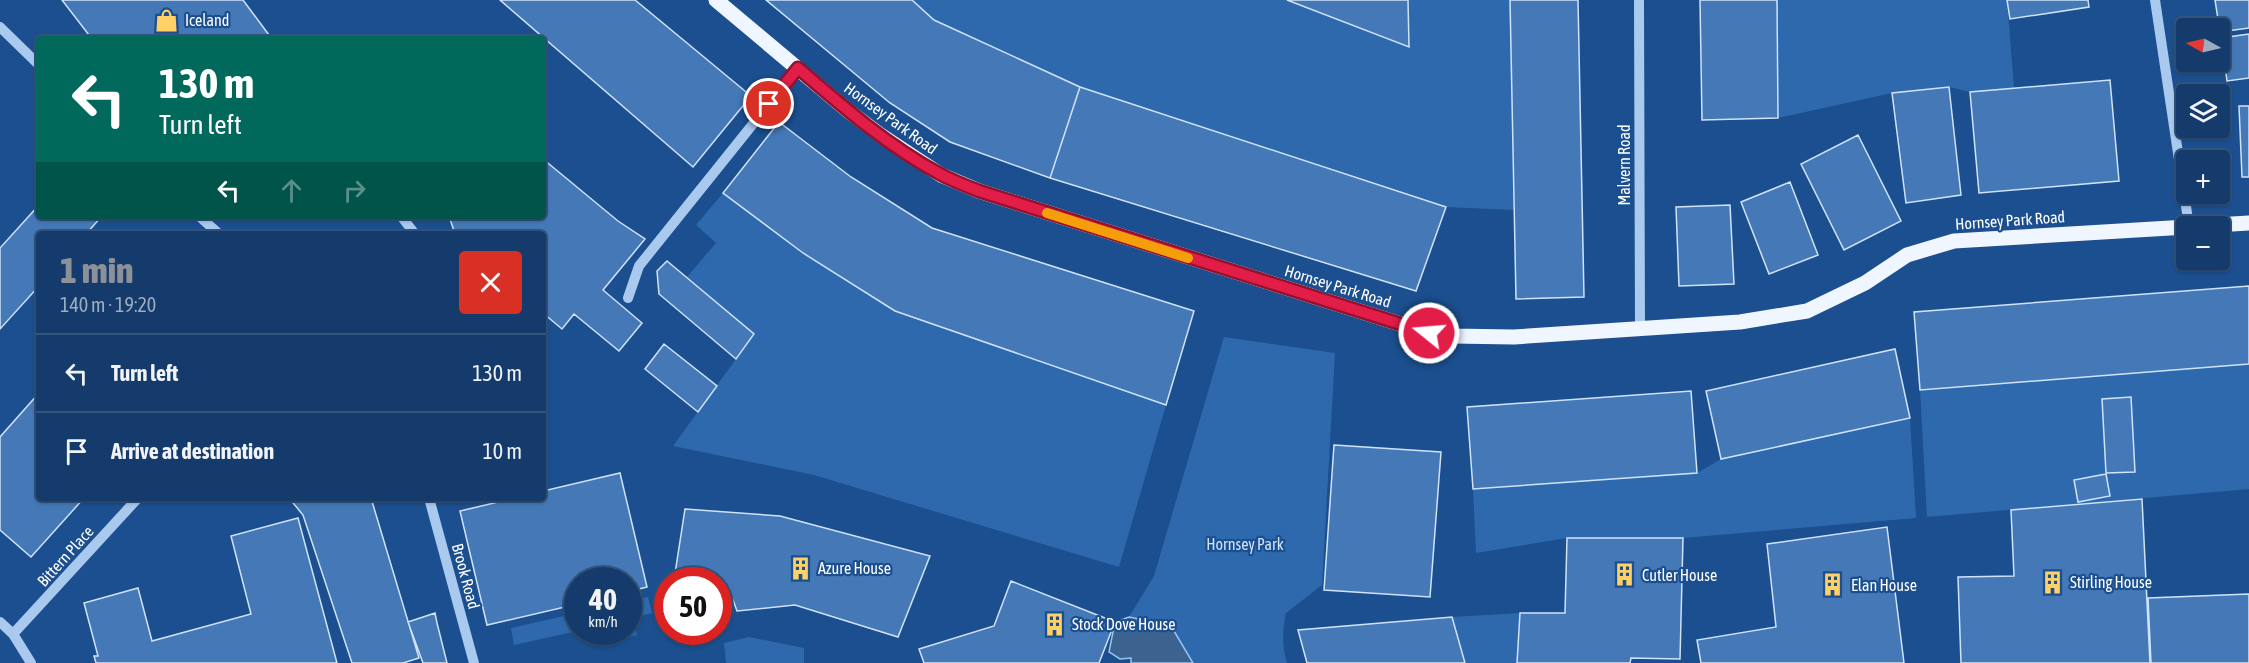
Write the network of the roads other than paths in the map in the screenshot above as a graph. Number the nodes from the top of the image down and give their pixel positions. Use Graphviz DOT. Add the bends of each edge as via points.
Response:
graph roads {
  1 [pos="716,0"];
  2 [pos="1639,0"];
  3 [pos="2156,0"];
  4 [pos="0,27"];
  5 [pos="36,62"];
  6 [pos="798,68"];
  7 [pos="2186,216"];
  8 [pos="202,219"];
  9 [pos="402,219"];
  10 [pos="2249,224"];
  11 [pos="2230,225"];
  12 [pos="2176,228"];
  13 [pos="216,231"];
  14 [pos="412,231"];
  15 [pos="628,298"];
  16 [pos="1640,329"];
  17 [pos="135,501"];
  18 [pos="430,501"];
  19 [pos="0,622"];
  20 [pos="13,634"];
  21 [pos="31,663"];
  22 [pos="474,663"];
  1 -- 6 [label="main road, Hornsey Park Road"];
  2 -- 16 [label="street, Malvern Road"];
  3 -- 7 [label="street"];
  4 -- 5 [label="street"];
  6 -- 15 [label="street" via="639,266"];
  6 -- 16 [label="main road, Hornsey Park Road" via="879,134 941,175 979,191 1281,288 1429,333 1452,336 1514,337"];
  8 -- 13 [label="street"];
  9 -- 14 [label="street"];
  10 -- 11 [label="main road"];
  12 -- 16 [label="main road, Hornsey Park Road" via="1954,241 1907,255 1865,283 1807,311 1740,322"];
  17 -- 20 [label="street, Bittern Place"];
  18 -- 22 [label="street, Brook Road"];
  19 -- 20 [label="street"];
  20 -- 21 [label="street"];
}
